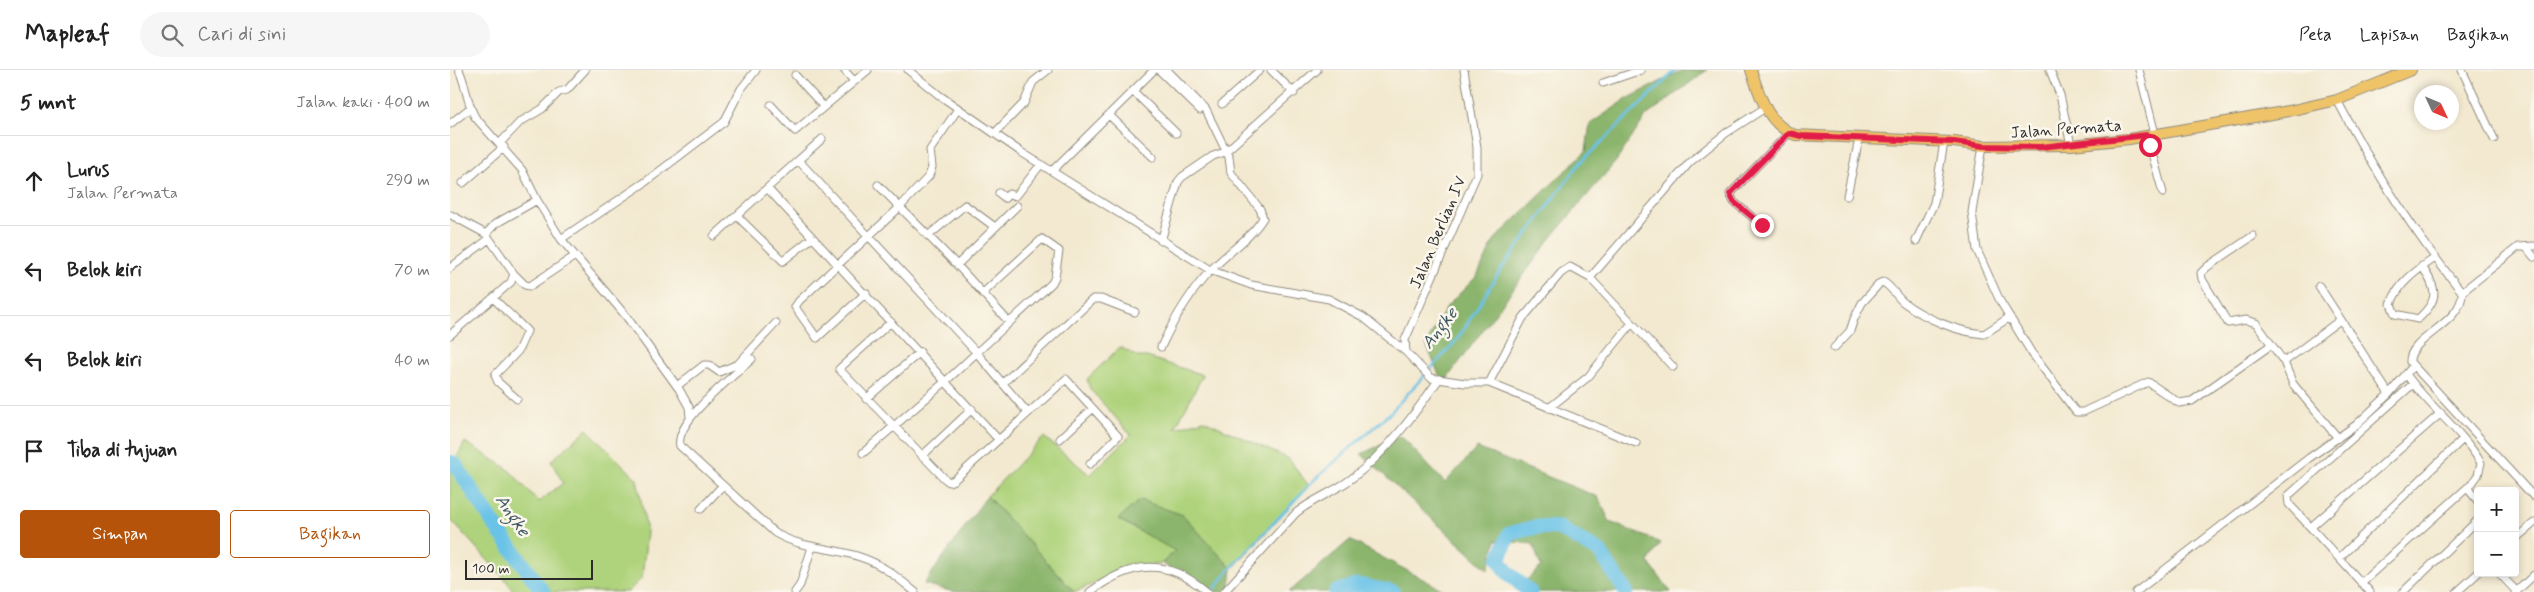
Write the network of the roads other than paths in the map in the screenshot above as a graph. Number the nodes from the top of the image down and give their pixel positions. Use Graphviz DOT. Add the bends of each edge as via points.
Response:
graph roads {
  1 [pos="459,70"];
  2 [pos="585,70"];
  3 [pos="756,70"];
  4 [pos="844,70"];
  5 [pos="868,70"];
  6 [pos="908,70"];
  7 [pos="1048,70"];
  8 [pos="1154,70"];
  9 [pos="1160,70"];
  10 [pos="1167,70"];
  11 [pos="1260,70"];
  12 [pos="1271,70"];
  13 [pos="1318,70"];
  14 [pos="1464,70"];
  15 [pos="1641,70"];
  16 [pos="1751,70"];
  17 [pos="2050,70"];
  18 [pos="2139,70"];
  19 [pos="2412,70"];
  20 [pos="2462,70"];
  21 [pos="795,75"];
  22 [pos="854,82"];
  23 [pos="1603,83"];
  24 [pos="1133,91"];
  25 [pos="1294,93"];
  26 [pos="2337,100"];
  27 [pos="1222,104"];
  28 [pos="771,105"];
  29 [pos="824,107"];
  30 [pos="470,108"];
  31 [pos="1765,108"];
  32 [pos="958,109"];
  33 [pos="1200,110"];
  34 [pos="1109,114"];
  35 [pos="450,124"];
  36 [pos="995,133"];
  37 [pos="1176,133"];
  38 [pos="1789,133"];
  39 [pos="2151,134"];
  40 [pos="822,139"];
  41 [pos="1858,139"];
  42 [pos="2494,139"];
  43 [pos="1944,142"];
  44 [pos="502,145"];
  45 [pos="2071,145"];
  46 [pos="1983,146"];
  47 [pos="1225,152"];
  48 [pos="1153,158"];
  49 [pos="799,161"];
  50 [pos="1042,164"];
  51 [pos="1052,171"];
  52 [pos="463,183"];
  53 [pos="878,185"];
  54 [pos="768,189"];
  55 [pos="999,193"];
  56 [pos="2163,193"];
  57 [pos="1847,196"];
  58 [pos="537,200"];
  59 [pos="1017,206"];
  60 [pos="900,207"];
  61 [pos="452,216"];
  62 [pos="737,216"];
  63 [pos="1762,225"];
  64 [pos="995,227"];
  65 [pos="714,236"];
  66 [pos="869,236"];
  67 [pos="928,236"];
  68 [pos="2252,236"];
  69 [pos="488,237"];
  70 [pos="812,238"];
  71 [pos="561,239"];
  72 [pos="1161,241"];
  73 [pos="1916,241"];
  74 [pos="2530,246"];
  75 [pos="575,256"];
  76 [pos="2534,256"];
  77 [pos="2434,258"];
  78 [pos="838,264"];
  79 [pos="958,266"];
  80 [pos="2422,266"];
  81 [pos="450,268"];
  82 [pos="1210,270"];
  83 [pos="514,274"];
  84 [pos="1590,278"];
  85 [pos="2319,286"];
  86 [pos="2462,292"];
  87 [pos="866,293"];
  88 [pos="983,293"];
  89 [pos="493,298"];
  90 [pos="1135,312"];
  91 [pos="2010,317"];
  92 [pos="2340,320"];
  93 [pos="891,322"];
  94 [pos="1009,322"];
  95 [pos="1632,322"];
  96 [pos="776,323"];
  97 [pos="450,335"];
  98 [pos="2271,346"];
  99 [pos="1161,348"];
  100 [pos="1834,348"];
  101 [pos="920,352"];
  102 [pos="976,352"];
  103 [pos="1406,352"];
  104 [pos="752,359"];
  105 [pos="2284,362"];
  106 [pos="2412,366"];
  107 [pos="1673,367"];
  108 [pos="2406,374"];
  109 [pos="1439,378"];
  110 [pos="946,381"];
  111 [pos="1003,383"];
  112 [pos="1489,383"];
  113 [pos="2413,384"];
  114 [pos="677,386"];
  115 [pos="2389,394"];
  116 [pos="517,399"];
  117 [pos="866,399"];
  118 [pos="1548,408"];
  119 [pos="972,409"];
  120 [pos="1092,409"];
  121 [pos="1027,412"];
  122 [pos="2441,413"];
  123 [pos="690,416"];
  124 [pos="893,427"];
  125 [pos="2338,438"];
  126 [pos="998,439"];
  127 [pos="1060,439"];
  128 [pos="2463,439"];
  129 [pos="1636,443"];
  130 [pos="863,453"];
  131 [pos="922,456"];
  132 [pos="1090,464"];
  133 [pos="722,486"];
  134 [pos="2468,486"];
  135 [pos="2474,497"];
  136 [pos="2534,497"];
  137 [pos="701,509"];
  138 [pos="2474,524"];
  139 [pos="2534,524"];
  140 [pos="2311,528"];
  141 [pos="2519,536"];
  142 [pos="812,547"];
  143 [pos="2339,558"];
  144 [pos="2534,575"];
  145 [pos="2474,577"];
  146 [pos="2503,577"];
  147 [pos="2361,583"];
  148 [pos="795,592"];
  149 [pos="915,592"];
  150 [pos="1090,592"];
  151 [pos="1207,592"];
  152 [pos="1224,592"];
  153 [pos="2136,592"];
  154 [pos="2370,592"];
  155 [pos="2403,592"];
  156 [pos="2457,592"];
  157 [pos="2516,592"];
  1 -- 30 [label="street"];
  2 -- 44 [label="street" via="567,90 559,92 542,109 520,122"];
  3 -- 71 [label="street" via="741,89 724,122 644,183"];
  4 -- 22 [label="street"];
  5 -- 22 [label="street"];
  6 -- 32 [label="street"];
  7 -- 36 [label="street" via="1032,82 1024,103"];
  8 -- 24 [label="street"];
  9 -- 33 [label="street"];
  10 -- 47 [label="street" via="1206,110"];
  11 -- 27 [label="street"];
  12 -- 25 [label="street"];
  13 -- 25 [label="street"];
  14 -- 103 [label="street, Jalan Berlian IV" via="1477,147 1477,174 1405,340"];
  15 -- 23 [label="street"];
  16 -- 31 [label="main road"];
  17 -- 45 [label="street" via="2060,95"];
  18 -- 39 [label="street"];
  19 -- 26 [label="main road, Jalan Permata"];
  20 -- 42 [label="street"];
  21 -- 29 [label="street"];
  22 -- 29 [label="street"];
  24 -- 34 [label="street"];
  24 -- 37 [label="street"];
  25 -- 47 [label="street"];
  26 -- 39 [label="main road, Jalan Permata"];
  26 -- 77 [label="street" via="2358,142"];
  28 -- 29 [label="street" via="795,132"];
  30 -- 35 [label="street"];
  30 -- 44 [label="street"];
  31 -- 38 [label="main road"];
  31 -- 84 [label="street" via="1690,162"];
  32 -- 36 [label="street"];
  32 -- 60 [label="street" via="930,150 932,167 929,176"];
  34 -- 48 [label="street"];
  34 -- 51 [label="street"];
  36 -- 50 [label="street"];
  38 -- 41 [label="main road, Jalan Permata"];
  38 -- 63 [label="street" via="1730,194 1734,202"];
  39 -- 45 [label="main road, Jalan Permata"];
  39 -- 56 [label="street"];
  40 -- 49 [label="street"];
  41 -- 43 [label="main road, Jalan Permata"];
  41 -- 57 [label="street"];
  43 -- 46 [label="main road, Jalan Permata"];
  43 -- 73 [label="street" via="1934,203"];
  44 -- 52 [label="street"];
  44 -- 58 [label="street" via="522,170"];
  45 -- 46 [label="main road, Jalan Permata"];
  46 -- 91 [label="street" via="1972,212 1973,230 1988,277"];
  47 -- 72 [label="street" via="1213,156 1178,182"];
  47 -- 82 [label="street" via="1231,173 1260,209 1263,218"];
  49 -- 54 [label="street"];
  49 -- 66 [label="street"];
  50 -- 51 [label="street"];
  50 -- 55 [label="street" via="1016,196 1009,194 1005,198"];
  51 -- 72 [label="street"];
  53 -- 60 [label="street"];
  54 -- 62 [label="street"];
  54 -- 70 [label="street"];
  58 -- 69 [label="street" via="495,224"];
  58 -- 71 [label="street"];
  59 -- 64 [label="street"];
  60 -- 66 [label="street"];
  60 -- 67 [label="street"];
  61 -- 69 [label="street"];
  62 -- 65 [label="street"];
  62 -- 70 [label="street" via="783,261"];
  64 -- 67 [label="street" via="965,205"];
  64 -- 79 [label="street"];
  66 -- 78 [label="street"];
  66 -- 102 [label="street"];
  67 -- 79 [label="street"];
  68 -- 98 [label="street" via="2201,273 2202,279 2228,323 2253,321"];
  69 -- 81 [label="street"];
  69 -- 83 [label="street"];
  70 -- 78 [label="street"];
  71 -- 75 [label="street"];
  72 -- 82 [label="street"];
  74 -- 76 [label="street"];
  74 -- 86 [label="street" via="2518,247"];
  75 -- 83 [label="street" via="530,286 524,285"];
  75 -- 114 [label="street" via="626,316"];
  77 -- 80 [label="street"];
  77 -- 86 [label="street"];
  78 -- 87 [label="street"];
  78 -- 87 [label="street" via="795,304 817,338"];
  79 -- 88 [label="street"];
  80 -- 80 [label="street" via="2394,295 2391,304 2396,314 2418,318 2434,300 2436,294 2432,282"];
  82 -- 99 [label="street" via="1181,309"];
  82 -- 103 [label="street" via="1251,285 1329,299 1363,317"];
  83 -- 89 [label="street" via="511,282"];
  84 -- 95 [label="street"];
  84 -- 112 [label="street" via="1570,267 1561,273 1516,329"];
  85 -- 92 [label="street"];
  86 -- 106 [label="street" via="2461,304 2454,314 2411,354"];
  87 -- 93 [label="street"];
  88 -- 94 [label="street"];
  88 -- 94 [label="street" via="1042,239 1059,251 1054,280"];
  89 -- 97 [label="street"];
  89 -- 116 [label="street" via="527,331 518,351 495,375 498,382"];
  90 -- 111 [label="street" via="1101,299 1092,299"];
  91 -- 98 [label="street" via="2031,352 2073,410 2079,413 2148,382 2179,403 2192,401"];
  91 -- 100 [label="street" via="1984,334 1952,327 1902,302 1883,282 1862,303 1850,331"];
  92 -- 105 [label="street"];
  92 -- 115 [label="street"];
  93 -- 101 [label="street"];
  93 -- 117 [label="street" via="839,369"];
  94 -- 102 [label="street"];
  95 -- 107 [label="street"];
  95 -- 118 [label="street" via="1588,377"];
  96 -- 114 [label="street" via="738,364 719,372 704,365"];
  98 -- 105 [label="street"];
  101 -- 110 [label="street"];
  101 -- 117 [label="street"];
  102 -- 110 [label="street"];
  102 -- 111 [label="street"];
  103 -- 109 [label="street" via="1431,378"];
  104 -- 123 [label="street"];
  105 -- 125 [label="street" via="2294,384"];
  106 -- 108 [label="street"];
  106 -- 136 [label="street"];
  108 -- 113 [label="street"];
  108 -- 115 [label="street"];
  109 -- 112 [label="street"];
  109 -- 152 [label="street" via="1417,411 1374,459 1349,481 1306,504"];
  110 -- 119 [label="street"];
  110 -- 124 [label="street"];
  111 -- 121 [label="street"];
  112 -- 118 [label="street"];
  113 -- 122 [label="street"];
  113 -- 140 [label="street" via="2288,496 2289,504"];
  114 -- 123 [label="street" via="689,407"];
  115 -- 125 [label="street"];
  117 -- 124 [label="street"];
  118 -- 129 [label="street"];
  119 -- 126 [label="street"];
  119 -- 131 [label="street"];
  120 -- 121 [label="street" via="1066,379"];
  120 -- 127 [label="street"];
  120 -- 132 [label="street" via="1118,436"];
  121 -- 126 [label="street"];
  122 -- 128 [label="street"];
  122 -- 140 [label="street"];
  123 -- 133 [label="street" via="679,441 680,446"];
  124 -- 130 [label="street"];
  124 -- 131 [label="street"];
  125 -- 153 [label="street"];
  126 -- 131 [label="street" via="952,482"];
  128 -- 134 [label="street" via="2481,463 2478,475"];
  128 -- 143 [label="street"];
  133 -- 137 [label="street"];
  133 -- 142 [label="street" via="775,533 788,541"];
  134 -- 135 [label="street"];
  134 -- 147 [label="street"];
  138 -- 155 [label="street"];
  139 -- 141 [label="street"];
  140 -- 143 [label="street"];
  142 -- 148 [label="street"];
  142 -- 149 [label="street" via="859,556 879,564"];
  143 -- 147 [label="street"];
  144 -- 157 [label="street"];
  145 -- 156 [label="street"];
  146 -- 157 [label="street"];
  147 -- 154 [label="street"];
  150 -- 151 [label="street" via="1134,568 1159,566 1187,576"];
}
